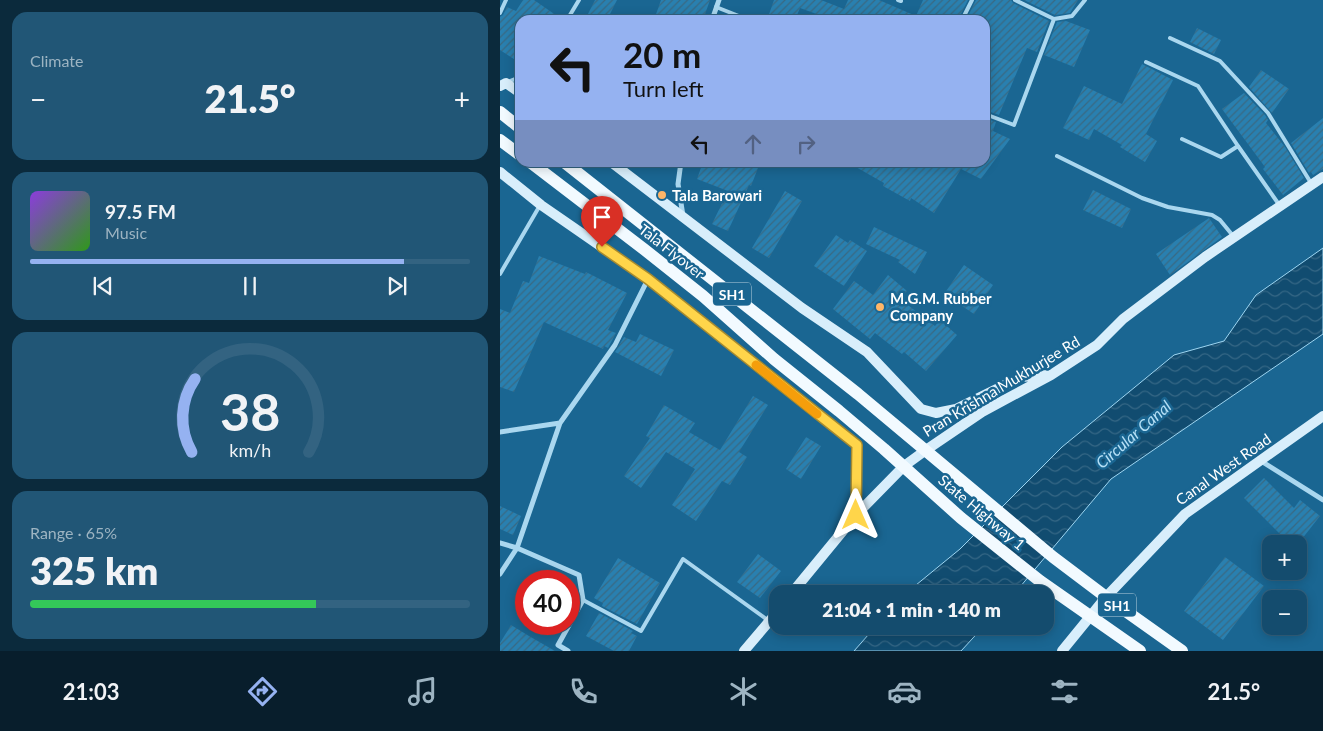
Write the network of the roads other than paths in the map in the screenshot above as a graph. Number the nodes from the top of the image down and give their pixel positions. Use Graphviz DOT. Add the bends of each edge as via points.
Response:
graph roads {
  1 [pos="506,0"];
  2 [pos="578,0"];
  3 [pos="719,0"];
  4 [pos="972,0"];
  5 [pos="1015,0"];
  6 [pos="1085,0"];
  7 [pos="716,7"];
  8 [pos="500,13"];
  9 [pos="570,15"];
  10 [pos="714,15"];
  11 [pos="736,15"];
  12 [pos="964,15"];
  13 [pos="1054,18"];
  14 [pos="1170,38"];
  15 [pos="1146,62"];
  16 [pos="515,78"];
  17 [pos="502,82"];
  18 [pos="515,90"];
  19 [pos="500,112"];
  20 [pos="990,116"];
  21 [pos="515,124"];
  22 [pos="1182,139"];
  23 [pos="500,140"];
  24 [pos="1238,146"];
  25 [pos="515,151"];
  26 [pos="1057,156"];
  27 [pos="537,167"];
  28 [pos="570,167"];
  29 [pos="618,167"];
  30 [pos="680,167"];
  31 [pos="500,172"];
  32 [pos="1323,176"];
  33 [pos="1312,184"];
  34 [pos="540,205"];
  35 [pos="1280,206"];
  36 [pos="683,217"];
  37 [pos="1234,237"];
  38 [pos="500,274"];
  39 [pos="648,279"];
  40 [pos="1051,375"];
  41 [pos="1323,416"];
  42 [pos="560,423"];
  43 [pos="500,432"];
  44 [pos="926,450"];
  45 [pos="1261,461"];
  46 [pos="904,466"];
  47 [pos="1323,500"];
  48 [pos="856,515"];
  49 [pos="500,543"];
  50 [pos="517,548"];
  51 [pos="500,574"];
  52 [pos="798,585"];
  53 [pos="1106,597"];
  54 [pos="583,600"];
  55 [pos="1091,616"];
  56 [pos="769,621"];
  57 [pos="568,651"];
  58 [pos="744,651"];
  59 [pos="1062,651"];
  60 [pos="1140,651"];
  61 [pos="1182,651"];
  1 -- 8 [label="lane"];
  2 -- 9 [label="lane"];
  3 -- 7 [label="street"];
  4 -- 12 [label="lane"];
  5 -- 13 [label="lane"];
  6 -- 13 [label="lane" via="1072,16"];
  7 -- 10 [label="street"];
  7 -- 11 [label="lane"];
  13 -- 20 [label="lane" via="1014,125"];
  14 -- 33 [label="lane" via="1220,61 1268,113"];
  15 -- 24 [label="lane" via="1198,86"];
  16 -- 17 [label="lane"];
  17 -- 18 [label="main road"];
  19 -- 21 [label="main road"];
  22 -- 24 [label="lane" via="1221,157"];
  23 -- 25 [label="main road"];
  24 -- 35 [label="lane"];
  26 -- 37 [label="lane" via="1142,198 1168,207 1212,215"];
  27 -- 46 [label="main road, Tala Flyover / SH1" via="703,296"];
  28 -- 44 [label="main road, Tala Flyover / SH1"];
  29 -- 36 [label="main road"];
  30 -- 36 [label="street" via="678,184"];
  31 -- 34 [label="main road"];
  32 -- 33 [label="main road, Pran Krishna Mukhurjee Rd"];
  33 -- 35 [label="main road, Pran Krishna Mukhurjee Rd"];
  34 -- 38 [label="lane"];
  34 -- 39 [label="main road"];
  35 -- 37 [label="main road, Pran Krishna Mukhurjee Rd"];
  36 -- 40 [label="main road" via="802,308 867,352 921,409 936,413 956,409 1021,377"];
  37 -- 40 [label="main road, Pran Krishna Mukhurjee Rd" via="1124,319 1098,345"];
  39 -- 42 [label="street" via="614,345"];
  39 -- 48 [label="main road" via="857,445"];
  40 -- 44 [label="main road, Pran Krishna Mukhurjee Rd" via="982,412"];
  41 -- 45 [label="main road, Canal West Road"];
  42 -- 43 [label="street"];
  42 -- 50 [label="street"];
  44 -- 46 [label="main road, Pran Krishna Mukhurjee Rd"];
  44 -- 53 [label="main road, State Highway 1 / SH1" via="1053,557"];
  45 -- 47 [label="street"];
  45 -- 53 [label="main road, Canal West Road" via="1185,514"];
  46 -- 48 [label="main road, Pran Krishna Mukhurjee Rd"];
  46 -- 55 [label="main road, State Highway 1 / SH1" via="961,518 1040,581"];
  48 -- 52 [label="main road, Pran Krishna Mukhurjee Rd"];
  49 -- 50 [label="street"];
  50 -- 51 [label="street"];
  50 -- 54 [label="street" via="579,575"];
  53 -- 55 [label="main road, Canal West Road"];
  53 -- 61 [label="main road, SH1"];
  54 -- 56 [label="lane" via="641,631 683,559"];
  54 -- 57 [label="street" via="558,645"];
  55 -- 59 [label="main road, Canal West Road"];
  55 -- 60 [label="main road, SH1"];
  56 -- 58 [label="main road"];
}
